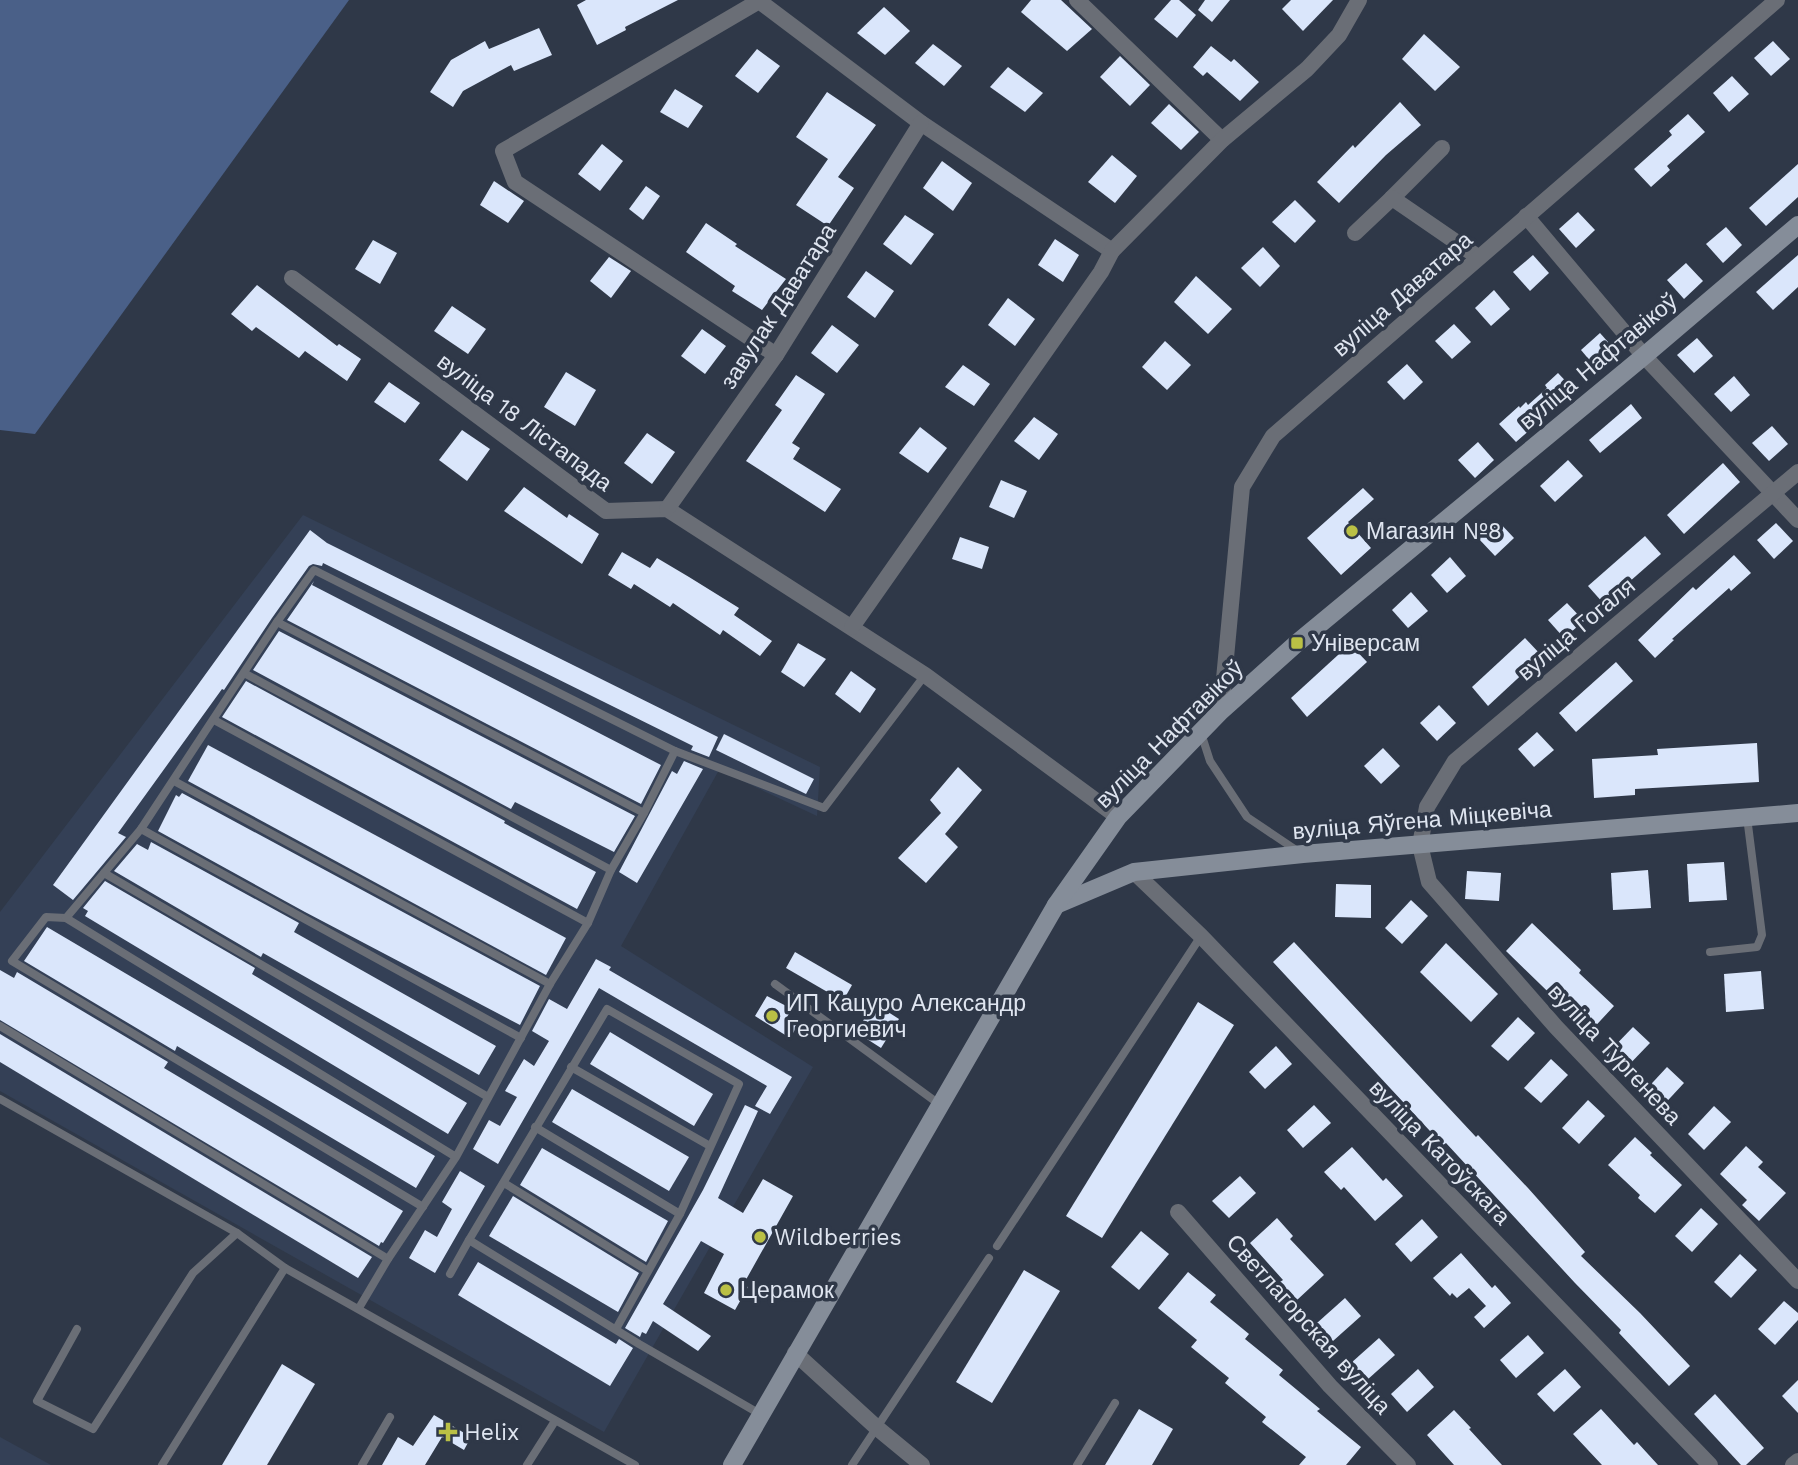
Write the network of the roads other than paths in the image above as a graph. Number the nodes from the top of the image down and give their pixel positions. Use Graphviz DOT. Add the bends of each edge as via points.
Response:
graph roads {
  1 [pos="760,0"];
  2 [pos="1077,0"];
  3 [pos="1359,0"];
  4 [pos="1777,0"];
  5 [pos="921,123"];
  6 [pos="1223,141"];
  7 [pos="1442,148"];
  8 [pos="1392,198"];
  9 [pos="1527,216"];
  10 [pos="1798,225"];
  11 [pos="1355,233"];
  12 [pos="1112,251"];
  13 [pos="1478,257"];
  14 [pos="292,278"];
  15 [pos="776,355"];
  16 [pos="1644,356"];
  17 [pos="1798,472"];
  18 [pos="1773,494"];
  19 [pos="667,509"];
  20 [pos="1798,520"];
  21 [pos="277,622"];
  22 [pos="852,627"];
  23 [pos="244,673"];
  24 [pos="925,675"];
  25 [pos="1221,710"];
  26 [pos="214,720"];
  27 [pos="1200,730"];
  28 [pos="675,751"];
  29 [pos="174,781"];
  30 [pos="644,813"];
  31 [pos="1798,813"];
  32 [pos="1118,817"];
  33 [pos="1747,817"];
  34 [pos="141,829"];
  35 [pos="1420,845"];
  36 [pos="1303,854"];
  37 [pos="611,870"];
  38 [pos="1135,872"];
  39 [pos="104,873"];
  40 [pos="1056,905"];
  41 [pos="66,918"];
  42 [pos="588,923"];
  43 [pos="1200,936"];
  44 [pos="1710,952"];
  45 [pos="550,984"];
  46 [pos="775,984"];
  47 [pos="0,1026"];
  48 [pos="521,1038"];
  49 [pos="571,1067"];
  50 [pos="488,1097"];
  51 [pos="0,1100"];
  52 [pos="939,1104"];
  53 [pos="535,1127"];
  54 [pos="710,1146"];
  55 [pos="456,1157"];
  56 [pos="504,1183"];
  57 [pos="423,1207"];
  58 [pos="1178,1212"];
  59 [pos="680,1214"];
  60 [pos="237,1233"];
  61 [pos="469,1240"];
  62 [pos="997,1246"];
  63 [pos="989,1258"];
  64 [pos="388,1259"];
  65 [pos="285,1268"];
  66 [pos="648,1270"];
  67 [pos="450,1274"];
  68 [pos="1798,1281"];
  69 [pos="359,1308"];
  70 [pos="77,1329"];
  71 [pos="616,1329"];
  72 [pos="795,1353"];
  73 [pos="1115,1403"];
  74 [pos="760,1413"];
  75 [pos="390,1417"];
  76 [pos="555,1421"];
  77 [pos="876,1427"];
  78 [pos="1798,1461"];
  79 [pos="162,1465"];
  80 [pos="362,1465"];
  81 [pos="527,1465"];
  82 [pos="635,1465"];
  83 [pos="732,1465"];
  84 [pos="852,1465"];
  85 [pos="922,1465"];
  86 [pos="1077,1465"];
  87 [pos="1408,1465"];
  88 [pos="1710,1465"];
  89 [pos="1793,1465"];
  1 -- 5 [label="street"];
  1 -- 15 [label="street" via="503,151 515,182"];
  2 -- 6 [label="street"];
  3 -- 6 [label="street" via="1339,35 1307,69"];
  4 -- 9 [label="street, вуліца Даватара"];
  5 -- 12 [label="street"];
  5 -- 15 [label="street, завулак Даватара"];
  6 -- 12 [label="street"];
  7 -- 8 [label="street"];
  8 -- 11 [label="street"];
  8 -- 13 [label="street"];
  9 -- 13 [label="street, вуліца Даватара"];
  9 -- 16 [label="street"];
  10 -- 16 [label="street, вуліца Нафтавікоў"];
  12 -- 22 [label="street"];
  13 -- 25 [label="street, вуліца Даватара" via="1273,436 1242,487"];
  14 -- 19 [label="street, вуліца 18 Лістапада" via="606,511"];
  15 -- 19 [label="street, завулак Даватара"];
  16 -- 18 [label="street"];
  16 -- 25 [label="street, вуліца Нафтавікоў"];
  17 -- 18 [label="street, вуліца Гогаля"];
  18 -- 20 [label="street"];
  18 -- 35 [label="street, вуліца Гогаля" via="1455,761 1427,807"];
  19 -- 22 [label="street"];
  21 -- 23 [label="lane"];
  21 -- 28 [label="lane" via="314,570"];
  21 -- 30 [label="lane"];
  22 -- 24 [label="street"];
  23 -- 26 [label="lane"];
  23 -- 37 [label="lane"];
  24 -- 28 [label="lane" via="824,808"];
  24 -- 32 [label="street"];
  25 -- 27 [label="street, вуліца Нафтавікоў"];
  26 -- 29 [label="lane"];
  26 -- 42 [label="lane"];
  27 -- 32 [label="street, вуліца Нафтавікоў"];
  27 -- 36 [label="lane" via="1210,761 1247,817"];
  28 -- 30 [label="lane"];
  29 -- 34 [label="lane"];
  29 -- 45 [label="lane"];
  30 -- 37 [label="lane"];
  31 -- 33 [label="street, вуліца Яўгена Міцкевіча"];
  32 -- 40 [label="street, вуліца Нафтавікоў"];
  33 -- 35 [label="street, вуліца Яўгена Міцкевіча"];
  33 -- 44 [label="lane" via="1762,935 1757,947"];
  34 -- 39 [label="lane"];
  34 -- 48 [label="lane"];
  35 -- 36 [label="street, вуліца Яўгена Міцкевіча"];
  35 -- 68 [label="street, вуліца Тургенева" via="1429,882 1556,1027"];
  36 -- 38 [label="street, вуліца Яўгена Міцкевіча"];
  37 -- 42 [label="lane"];
  38 -- 40 [label="street, вуліца Яўгена Міцкевіча"];
  38 -- 43 [label="street, вуліца Катоўскага"];
  39 -- 41 [label="lane"];
  39 -- 50 [label="lane"];
  40 -- 52 [label="street, вуліца Нафтавікоў"];
  41 -- 55 [label="lane"];
  41 -- 57 [label="lane" via="46,917 12,961"];
  42 -- 45 [label="lane"];
  43 -- 62 [label="lane"];
  43 -- 88 [label="street, вуліца Катоўскага"];
  45 -- 48 [label="lane"];
  46 -- 52 [label="lane"];
  47 -- 64 [label="lane"];
  48 -- 50 [label="lane"];
  49 -- 53 [label="lane"];
  49 -- 54 [label="lane"];
  49 -- 54 [label="lane" via="607,1009 739,1084"];
  50 -- 55 [label="lane"];
  51 -- 60 [label="lane"];
  52 -- 72 [label="street, вуліца Нафтавікоў"];
  53 -- 56 [label="lane"];
  53 -- 59 [label="lane"];
  54 -- 59 [label="lane"];
  55 -- 57 [label="lane"];
  56 -- 61 [label="lane"];
  56 -- 66 [label="lane"];
  57 -- 64 [label="lane"];
  58 -- 87 [label="street, Светлагорская вуліца" via="1330,1385"];
  59 -- 66 [label="lane"];
  60 -- 65 [label="lane"];
  60 -- 70 [label="lane" via="192,1273 93,1429 37,1401"];
  61 -- 67 [label="lane"];
  61 -- 71 [label="lane"];
  63 -- 77 [label="lane"];
  64 -- 69 [label="lane"];
  65 -- 69 [label="lane"];
  65 -- 79 [label="lane"];
  66 -- 71 [label="lane"];
  69 -- 76 [label="lane"];
  71 -- 74 [label="lane"];
  72 -- 74 [label="street, вуліца Нафтавікоў"];
  72 -- 77 [label="street"];
  73 -- 86 [label="lane"];
  74 -- 83 [label="street, вуліца Нафтавікоў"];
  75 -- 80 [label="lane"];
  76 -- 81 [label="lane"];
  76 -- 82 [label="lane"];
  77 -- 84 [label="lane"];
  77 -- 85 [label="street"];
  78 -- 89 [label="street"];
}
